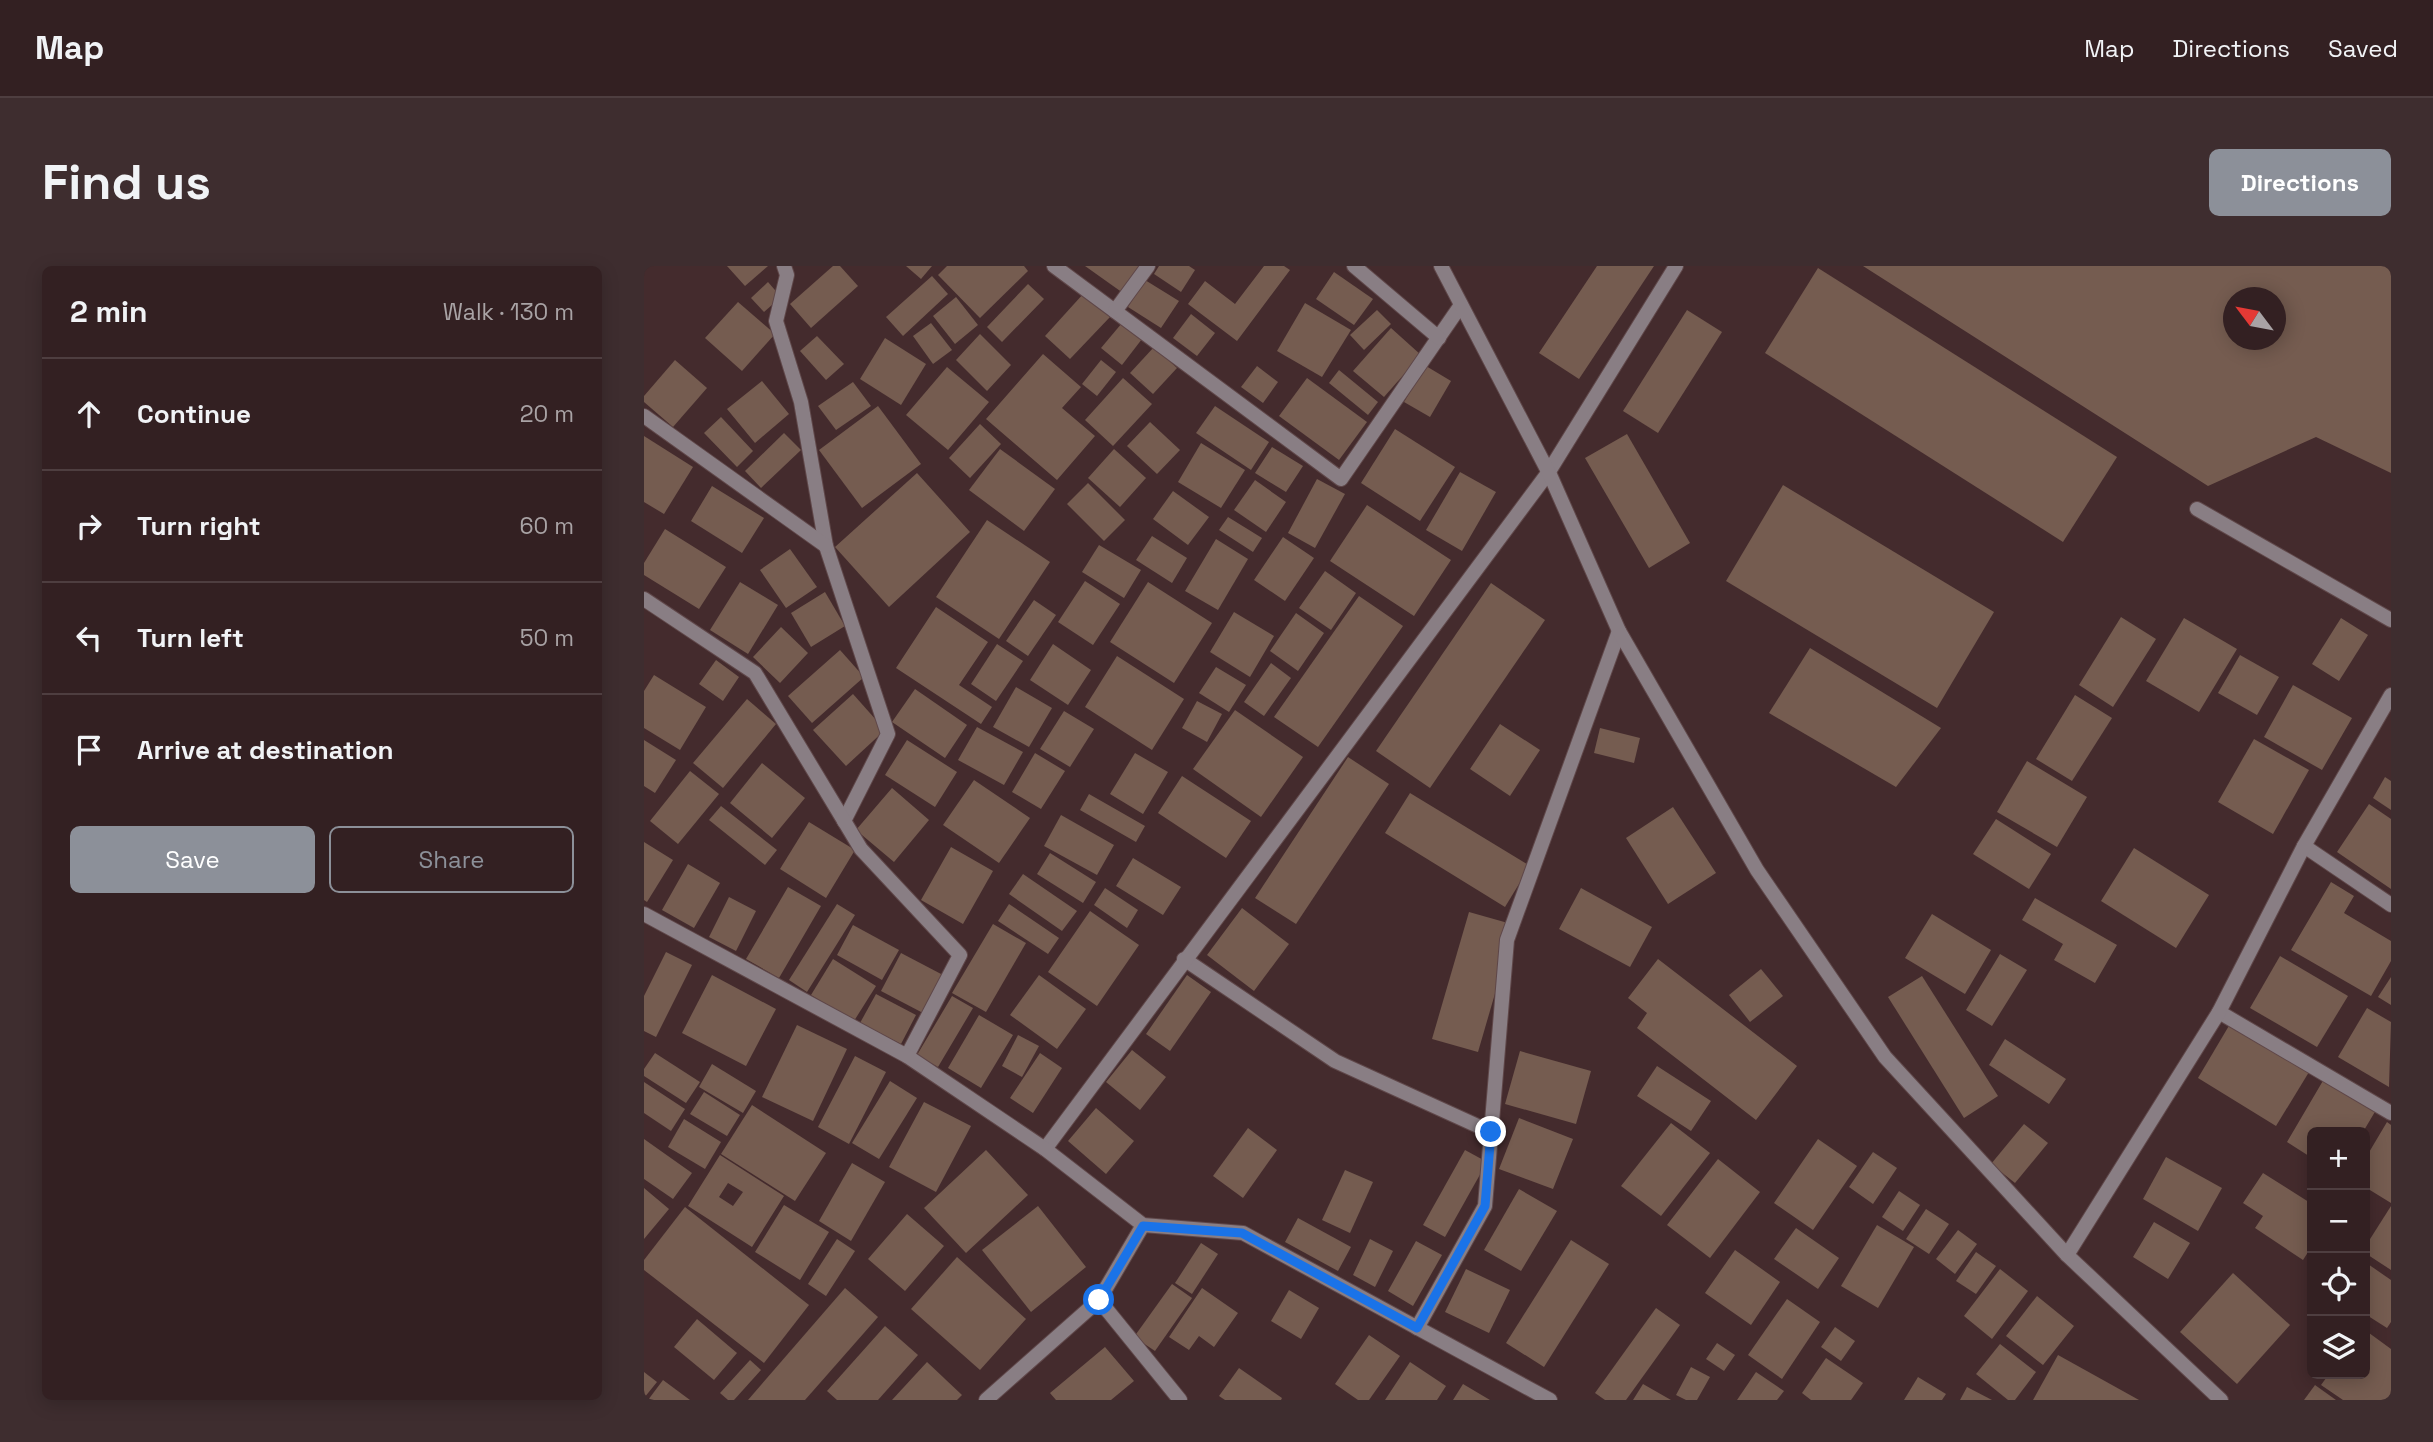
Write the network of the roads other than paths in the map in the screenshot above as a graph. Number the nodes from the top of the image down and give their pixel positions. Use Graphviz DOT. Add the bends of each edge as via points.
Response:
graph roads {
  1 [pos="784,266"];
  2 [pos="1054,266"];
  3 [pos="1148,266"];
  4 [pos="1353,266"];
  5 [pos="1441,266"];
  6 [pos="1676,266"];
  7 [pos="1461,305"];
  8 [pos="1115,311"];
  9 [pos="1439,338"];
  10 [pos="644,416"];
  11 [pos="1548,473"];
  12 [pos="2197,509"];
  13 [pos="825,546"];
  14 [pos="644,599"];
  15 [pos="2391,620"];
  16 [pos="1619,631"];
  17 [pos="2391,695"];
  18 [pos="844,821"];
  19 [pos="2304,846"];
  20 [pos="2391,905"];
  21 [pos="644,914"];
  22 [pos="1184,959"];
  23 [pos="2219,1012"];
  24 [pos="907,1056"];
  25 [pos="2391,1113"];
  26 [pos="1491,1132"];
  27 [pos="1045,1149"];
  28 [pos="1143,1226"];
  29 [pos="2067,1255"];
  30 [pos="1099,1300"];
  31 [pos="1417,1328"];
  32 [pos="986,1400"];
  33 [pos="1180,1400"];
  34 [pos="1550,1400"];
  35 [pos="2221,1400"];
  1 -- 13 [label="street" via="787,275 776,321 801,402"];
  2 -- 8 [label="street"];
  3 -- 8 [label="street"];
  4 -- 9 [label="street"];
  5 -- 7 [label="street"];
  6 -- 11 [label="street"];
  7 -- 9 [label="street"];
  7 -- 11 [label="street"];
  8 -- 9 [label="street" via="1341,478"];
  10 -- 13 [label="street"];
  11 -- 16 [label="street"];
  11 -- 22 [label="street"];
  12 -- 15 [label="street"];
  13 -- 18 [label="street" via="888,734"];
  14 -- 18 [label="street" via="755,673"];
  16 -- 26 [label="street" via="1507,940"];
  16 -- 29 [label="street" via="1757,870 1885,1057"];
  17 -- 19 [label="street"];
  18 -- 24 [label="street" via="861,849 960,955"];
  19 -- 20 [label="street"];
  19 -- 23 [label="street"];
  21 -- 24 [label="street"];
  22 -- 26 [label="street" via="1335,1061"];
  22 -- 27 [label="street"];
  23 -- 25 [label="street"];
  23 -- 29 [label="street"];
  24 -- 27 [label="street"];
  26 -- 31 [label="street" via="1485,1206"];
  27 -- 28 [label="street"];
  28 -- 30 [label="street"];
  28 -- 31 [label="street" via="1242,1233"];
  29 -- 35 [label="street"];
  30 -- 32 [label="street"];
  30 -- 33 [label="street"];
  31 -- 34 [label="street"];
}
